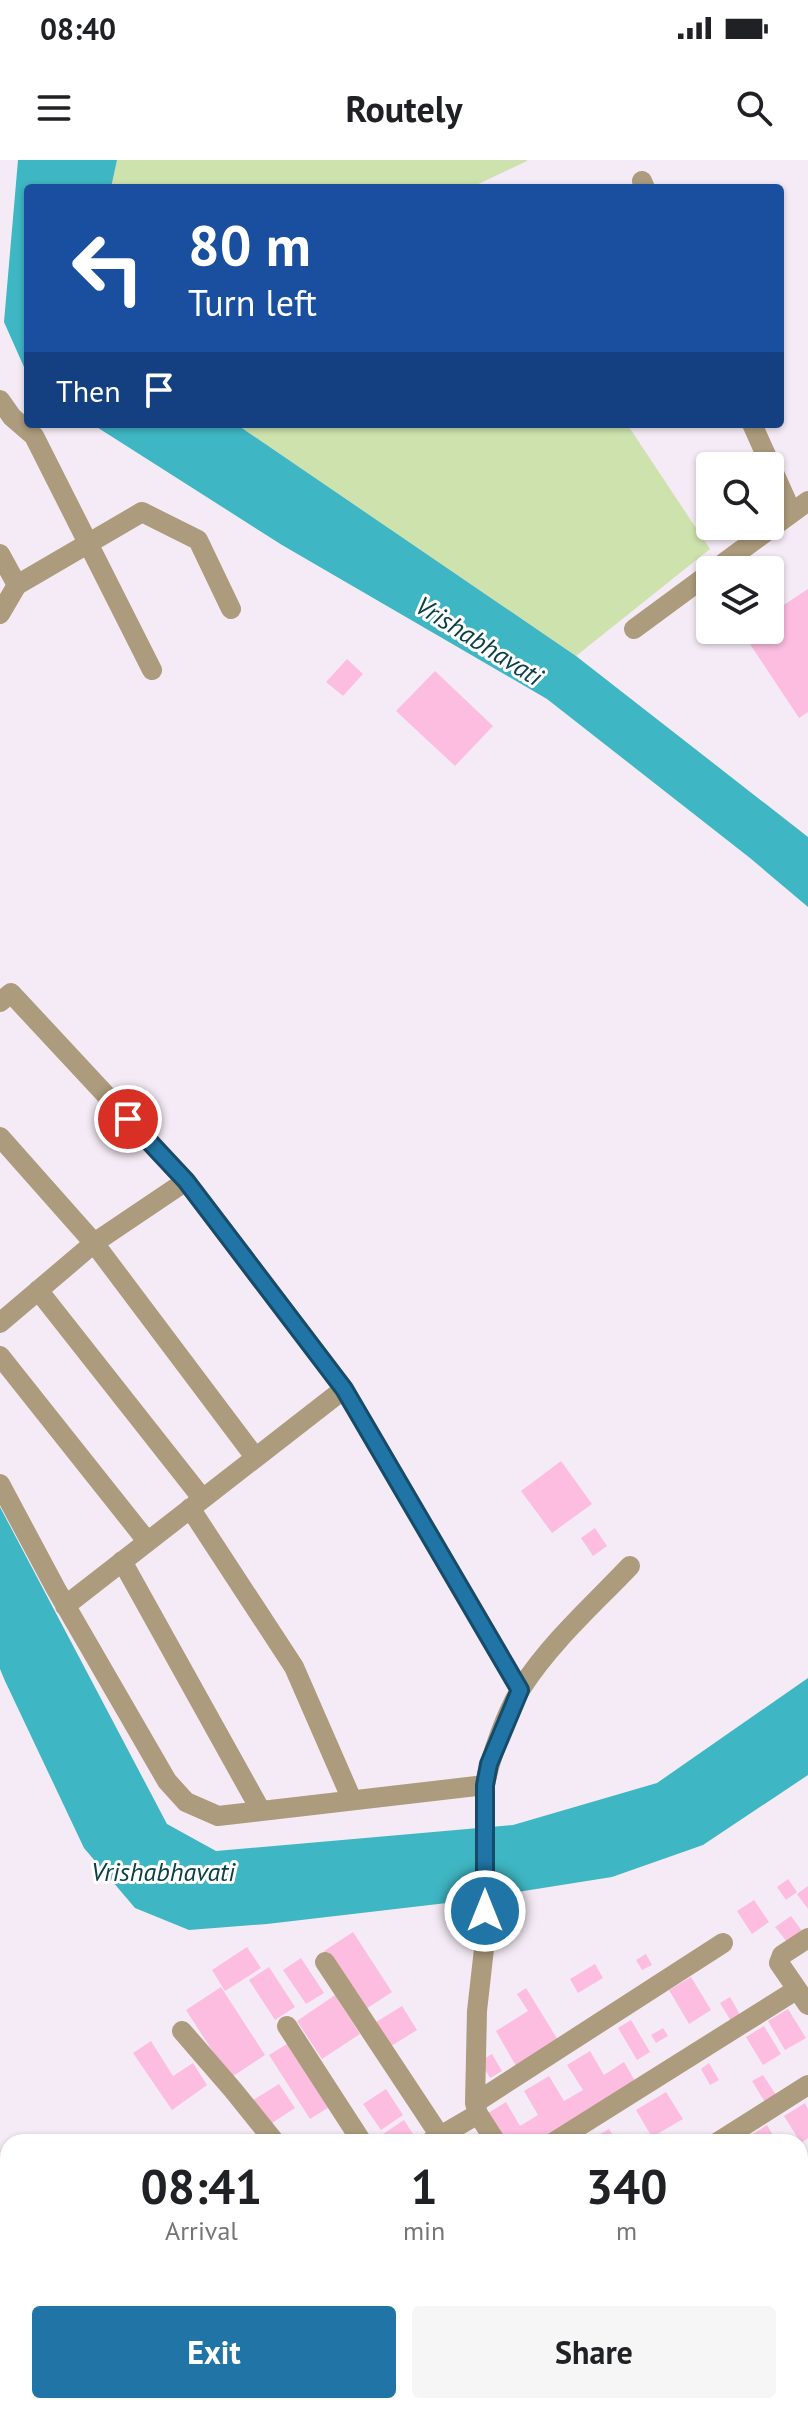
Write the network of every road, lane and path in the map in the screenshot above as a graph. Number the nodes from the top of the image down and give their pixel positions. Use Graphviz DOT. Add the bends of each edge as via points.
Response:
graph roads {
  1 [pos="0,400"];
  2 [pos="24,427"];
  3 [pos="25,428"];
  4 [pos="754,428"];
  5 [pos="800,507"];
  6 [pos="88,543"];
  7 [pos="0,554"];
  8 [pos="734,556"];
  9 [pos="696,584"];
  10 [pos="17,585"];
  11 [pos="231,609"];
  12 [pos="0,614"];
  13 [pos="634,629"];
  14 [pos="152,670"];
  15 [pos="4,992"];
  16 [pos="0,1137"];
  17 [pos="186,1181"];
  18 [pos="94,1243"];
  19 [pos="38,1290"];
  20 [pos="0,1323"];
  21 [pos="0,1356"];
  22 [pos="344,1389"];
  23 [pos="255,1457"];
  24 [pos="0,1484"];
  25 [pos="196,1503"];
  26 [pos="147,1541"];
  27 [pos="122,1561"];
  28 [pos="630,1566"];
  29 [pos="65,1606"];
  30 [pos="520,1690"];
  31 [pos="485,1790"];
  32 [pos="352,1800"];
  33 [pos="261,1811"];
  34 [pos="808,1938"];
  35 [pos="723,1943"];
  36 [pos="325,1962"];
  37 [pos="802,1997"];
  38 [pos="287,2026"];
  39 [pos="182,2031"];
  40 [pos="808,2085"];
  41 [pos="477,2108"];
  42 [pos="268,2134"];
  43 [pos="357,2134"];
  44 [pos="432,2134"];
  45 [pos="442,2134"];
  46 [pos="492,2134"];
  47 [pos="568,2134"];
  48 [pos="731,2134"];
  1 -- 2 [label="street"];
  3 -- 6 [label="street" via="34,436"];
  4 -- 5 [label="street"];
  5 -- 8 [label="street"];
  6 -- 10 [label="street"];
  6 -- 11 [label="street" via="142,512 198,540"];
  6 -- 14 [label="street"];
  7 -- 10 [label="street"];
  9 -- 13 [label="street"];
  10 -- 12 [label="street"];
  15 -- 17 [label="street"];
  16 -- 18 [label="street"];
  17 -- 18 [label="street"];
  17 -- 22 [label="street"];
  18 -- 19 [label="street"];
  18 -- 23 [label="street"];
  19 -- 20 [label="street"];
  19 -- 25 [label="street"];
  21 -- 26 [label="street"];
  22 -- 23 [label="street"];
  22 -- 30 [label="street"];
  23 -- 25 [label="street"];
  24 -- 29 [label="street"];
  25 -- 26 [label="street"];
  25 -- 32 [label="street" via="294,1667"];
  26 -- 27 [label="street"];
  27 -- 29 [label="street"];
  27 -- 33 [label="street"];
  28 -- 30 [label="street"];
  29 -- 33 [label="street" via="167,1781 186,1802 218,1816"];
  30 -- 31 [label="street" via="489,1764"];
  31 -- 32 [label="street"];
  31 -- 41 [label="street"];
  32 -- 33 [label="street"];
  34 -- 37 [label="street" via="782,1955 779,1963"];
  35 -- 41 [label="street"];
  36 -- 44 [label="street"];
  37 -- 47 [label="street"];
  38 -- 43 [label="street"];
  39 -- 42 [label="street"];
  40 -- 48 [label="street"];
  41 -- 45 [label="street"];
  41 -- 46 [label="street"];
}
